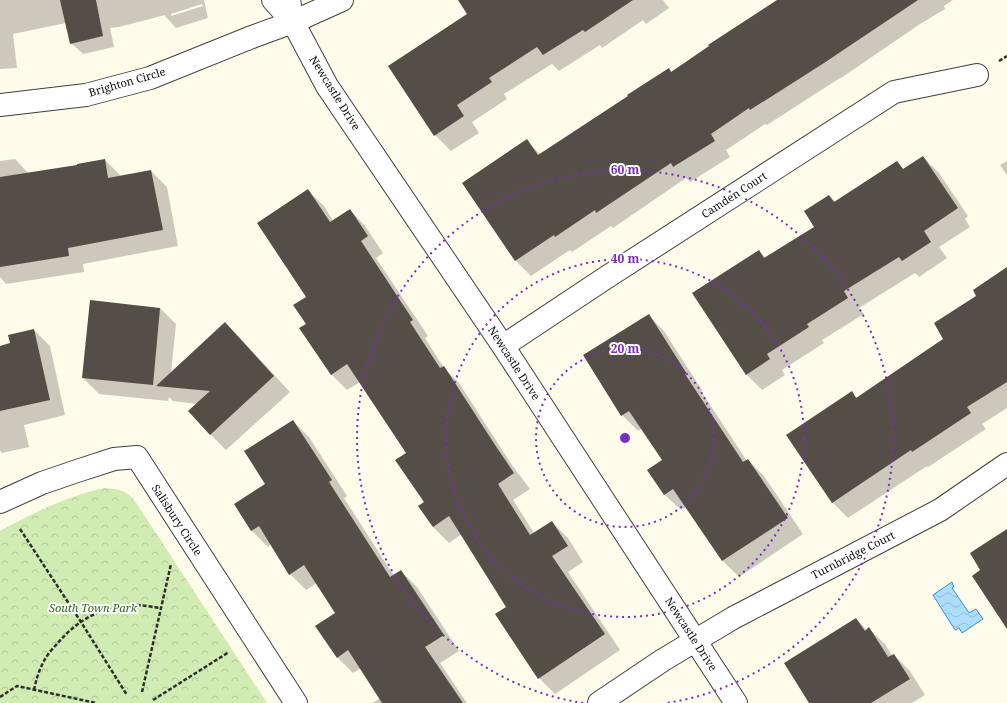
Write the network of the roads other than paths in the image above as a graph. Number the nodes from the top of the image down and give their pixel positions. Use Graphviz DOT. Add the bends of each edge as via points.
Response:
graph roads {
  1 [pos="273,0"];
  2 [pos="289,0"];
  3 [pos="342,0"];
  4 [pos="293,22"];
  5 [pos="977,75"];
  6 [pos="0,105"];
  7 [pos="503,346"];
  8 [pos="1007,464"];
  9 [pos="0,502"];
  10 [pos="696,641"];
  11 [pos="296,703"];
  12 [pos="599,703"];
  13 [pos="736,703"];
  1 -- 4 [label="street, Newcastle Drive"];
  2 -- 4 [label="street, Newcastle Drive"];
  3 -- 4 [label="street, Brighton Circle"];
  4 -- 6 [label="street, Brighton Circle" via="150,78 86,95"];
  4 -- 7 [label="street, Newcastle Drive" via="327,86"];
  5 -- 7 [label="street, Camden Court" via="894,92"];
  7 -- 10 [label="street, Newcastle Drive"];
  8 -- 10 [label="street, Turnbridge Court" via="940,510 733,618"];
  9 -- 11 [label="street, Salisbury Circle" via="77,470 114,459 136,457"];
  10 -- 12 [label="street, Turnbridge Court"];
  10 -- 13 [label="street, Newcastle Drive"];
}
